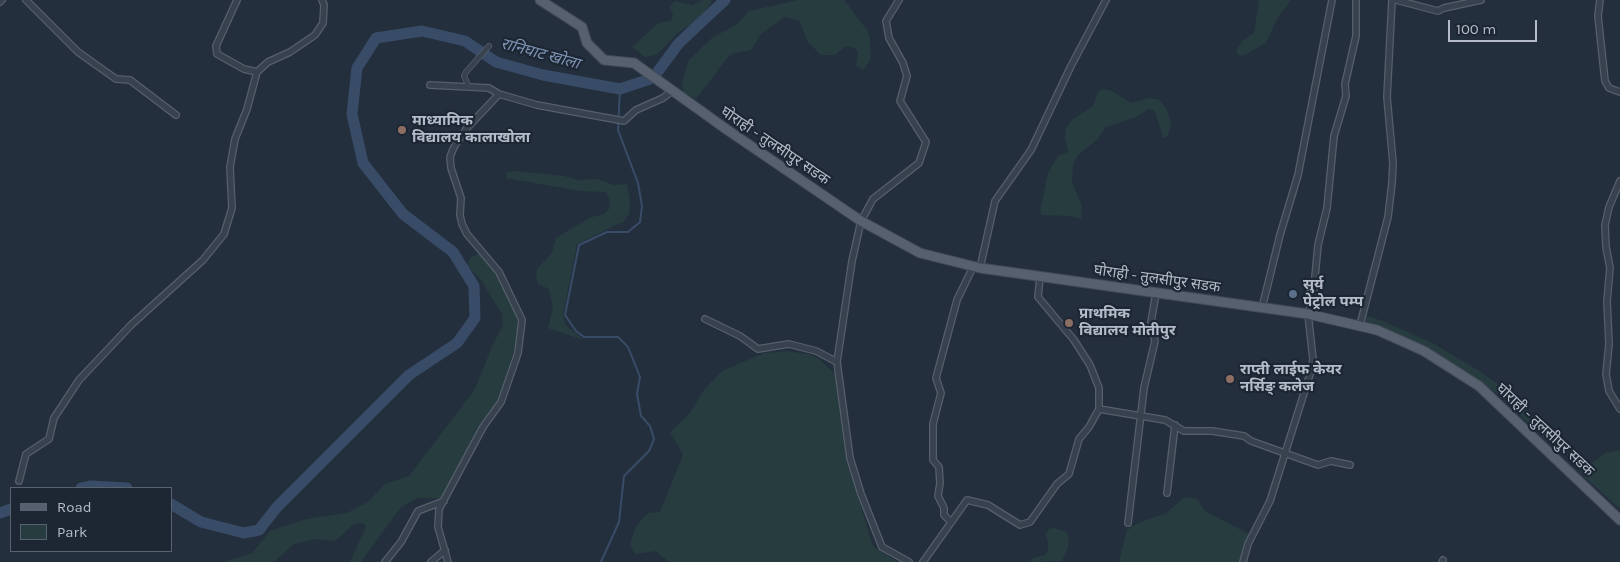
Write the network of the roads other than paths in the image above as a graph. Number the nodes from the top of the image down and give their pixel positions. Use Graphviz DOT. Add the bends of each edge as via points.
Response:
graph roads {
  1 [pos="26,0"];
  2 [pos="237,0"];
  3 [pos="322,0"];
  4 [pos="540,0"];
  5 [pos="899,0"];
  6 [pos="1106,0"];
  7 [pos="1332,0"];
  8 [pos="1356,0"];
  9 [pos="1392,0"];
  10 [pos="1396,0"];
  11 [pos="1481,0"];
  12 [pos="1600,0"];
  13 [pos="489,46"];
  14 [pos="257,72"];
  15 [pos="430,84"];
  16 [pos="468,86"];
  17 [pos="672,91"];
  18 [pos="1620,92"];
  19 [pos="499,94"];
  20 [pos="176,116"];
  21 [pos="1620,181"];
  22 [pos="861,221"];
  23 [pos="976,268"];
  24 [pos="1040,277"];
  25 [pos="1156,293"];
  26 [pos="1262,308"];
  27 [pos="1308,314"];
  28 [pos="705,319"];
  29 [pos="1360,325"];
  30 [pos="837,362"];
  31 [pos="1099,409"];
  32 [pos="1620,409"];
  33 [pos="1142,416"];
  34 [pos="1175,426"];
  35 [pos="1287,452"];
  36 [pos="1350,465"];
  37 [pos="19,481"];
  38 [pos="1167,493"];
  39 [pos="444,501"];
  40 [pos="1620,520"];
  41 [pos="951,522"];
  42 [pos="1128,523"];
  43 [pos="445,550"];
  44 [pos="386,562"];
  45 [pos="431,562"];
  46 [pos="448,562"];
  47 [pos="908,562"];
  48 [pos="924,562"];
  49 [pos="1243,562"];
  1 -- 20 [label="street" via="78,52 116,79 130,80"];
  2 -- 14 [label="street" via="216,46 217,54 244,69"];
  3 -- 14 [label="street" via="323,23 315,35 268,62"];
  4 -- 17 [label="main road, घोराही - तुलसीपुर सडक" via="582,28 587,43 604,60 634,63"];
  5 -- 22 [label="street" via="886,21 889,38 907,76 900,101 926,142 919,163 873,200"];
  6 -- 23 [label="street" via="1070,66 1031,150 995,201"];
  7 -- 26 [label="street" via="1298,175"];
  8 -- 27 [label="street" via="1356,36 1345,84 1346,96 1334,136 1327,208"];
  9 -- 29 [label="street" via="1387,97 1392,182 1388,217"];
  10 -- 11 [label="street" via="1438,11"];
  12 -- 18 [label="street" via="1598,16 1605,81 1609,88"];
  13 -- 16 [label="street" via="466,72 464,76"];
  14 -- 37 [label="street" via="235,139 230,167 232,208 224,234 203,260 131,324 79,380 54,418 49,439 26,454"];
  15 -- 16 [label="street"];
  16 -- 19 [label="street" via="489,88"];
  17 -- 19 [label="street" via="636,110 624,121 518,101"];
  17 -- 22 [label="main road, घोराही - तुलसीपुर सडक"];
  19 -- 39 [label="street" via="454,147 450,157 451,168 461,198 462,224 499,272 522,320 521,331 518,353 502,402 483,427"];
  21 -- 32 [label="street" via="1605,225 1610,268 1606,374 1609,392"];
  22 -- 23 [label="main road, घोराही - तुलसीपुर सडक" via="920,252"];
  22 -- 30 [label="street"];
  23 -- 24 [label="main road, घोराही - तुलसीपुर सडक"];
  23 -- 41 [label="street" via="958,300 936,378 941,393 933,424 933,460 939,467 938,496 944,516"];
  24 -- 25 [label="main road, घोराही - तुलसीपुर सडक"];
  24 -- 31 [label="street" via="1038,297 1090,365 1099,388"];
  25 -- 26 [label="main road, घोराही - तुलसीपुर सडक"];
  25 -- 33 [label="street" via="1151,322 1154,341"];
  26 -- 27 [label="main road, घोराही - तुलसीपुर सडक"];
  27 -- 29 [label="main road, घोराही - तुलसीपुर सडक"];
  27 -- 35 [label="street" via="1313,359"];
  28 -- 30 [label="street" via="758,349 789,344 816,351"];
  29 -- 40 [label="main road, घोराही - तुलसीपुर सडक" via="1424,351 1479,386"];
  30 -- 47 [label="street" via="850,458 861,494 882,547"];
  31 -- 33 [label="street"];
  31 -- 41 [label="street" via="1079,439 1069,474 1057,484 1030,522 1020,525 988,505 967,500"];
  33 -- 34 [label="street" via="1165,420"];
  33 -- 42 [label="street"];
  34 -- 35 [label="street" via="1184,431 1244,436"];
  34 -- 38 [label="street"];
  35 -- 36 [label="street" via="1318,465 1331,461"];
  35 -- 49 [label="street"];
  39 -- 43 [label="street" via="439,509 438,527"];
  39 -- 44 [label="street" via="418,511"];
  41 -- 48 [label="street"];
  43 -- 45 [label="street"];
  43 -- 46 [label="street"];
}
